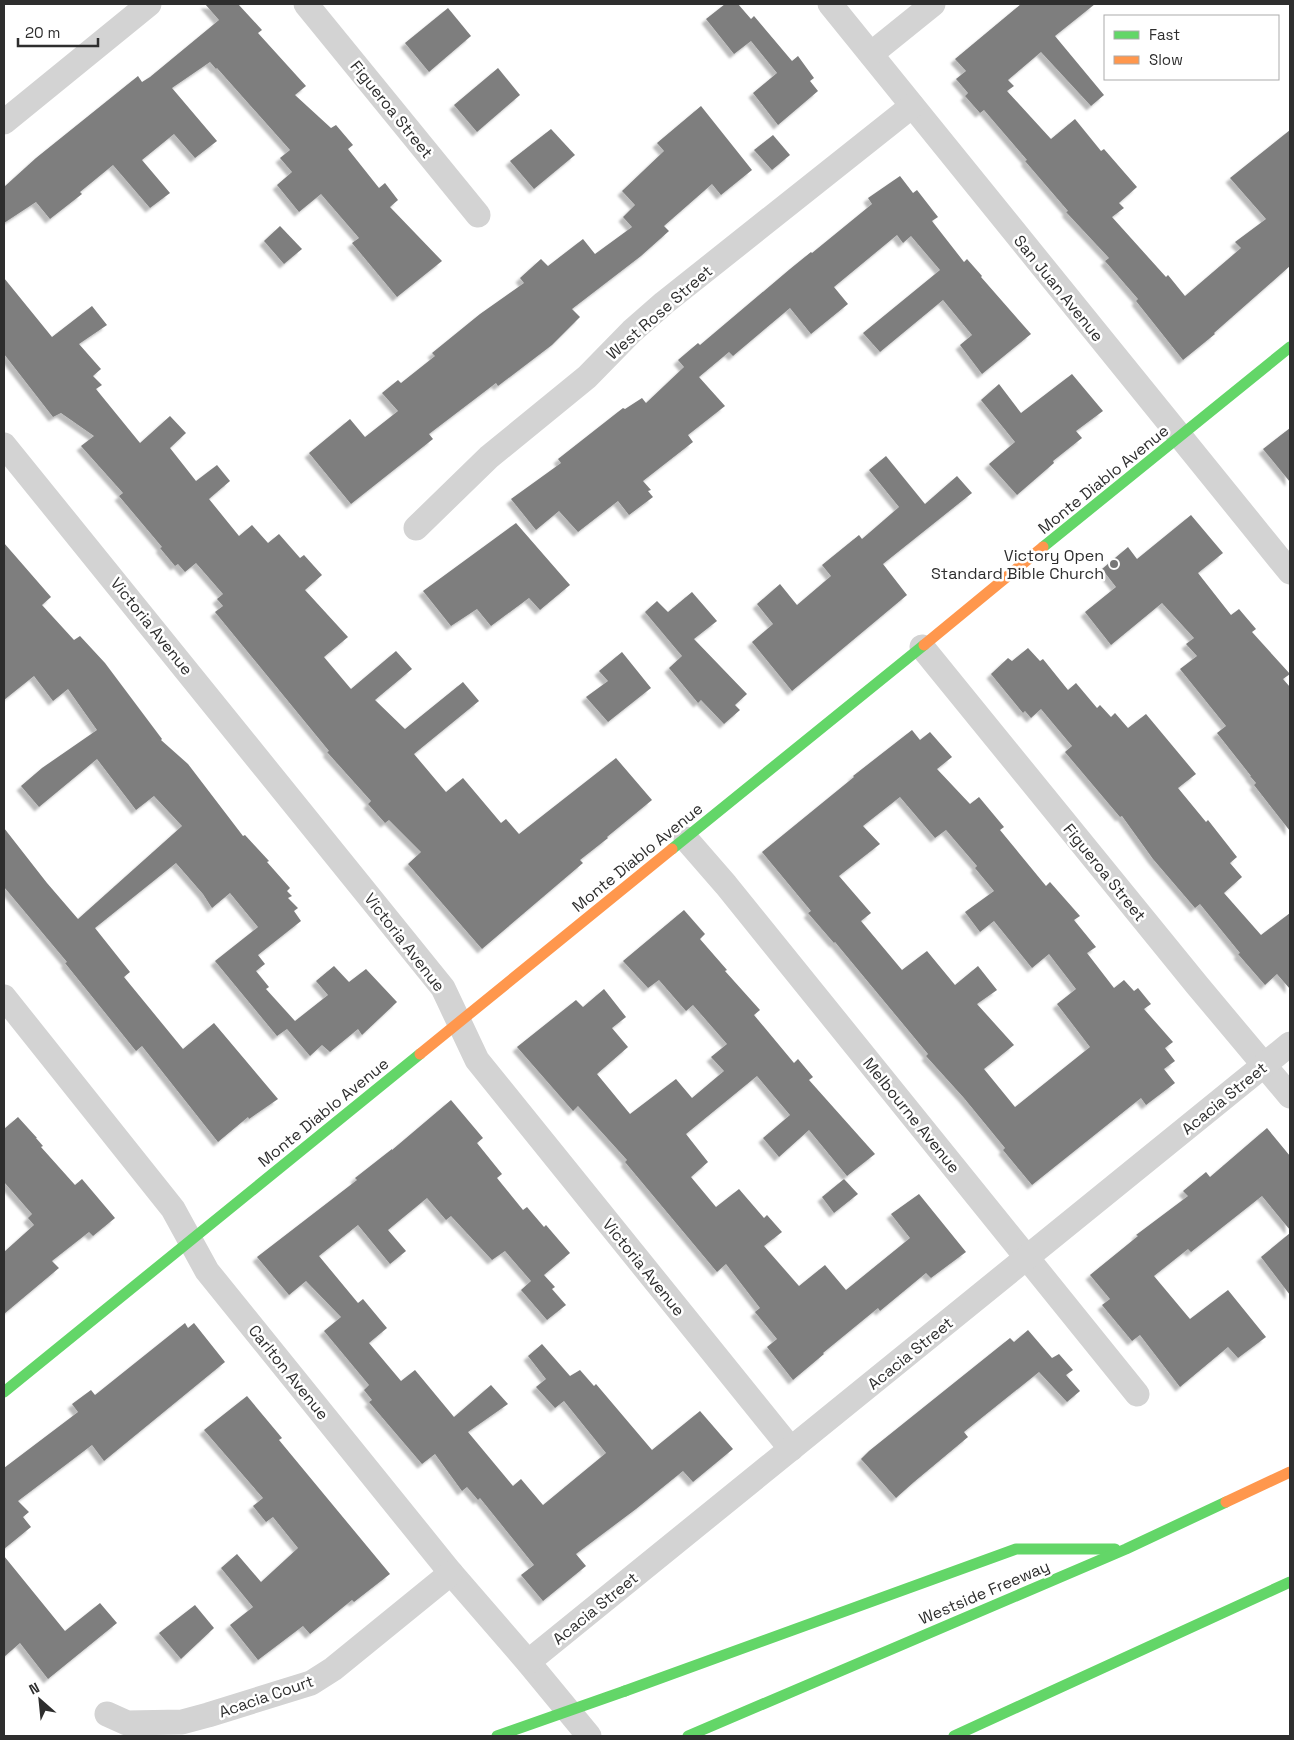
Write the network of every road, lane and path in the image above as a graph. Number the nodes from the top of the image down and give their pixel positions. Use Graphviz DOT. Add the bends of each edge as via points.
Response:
graph roads {
  1 [pos="149,4"];
  2 [pos="306,4"];
  3 [pos="830,4"];
  4 [pos="933,4"];
  5 [pos="871,54"];
  6 [pos="912,106"];
  7 [pos="4,122"];
  8 [pos="478,215"];
  9 [pos="1290,347"];
  10 [pos="1180,437"];
  11 [pos="4,445"];
  12 [pos="416,528"];
  13 [pos="1290,572"];
  14 [pos="922,647"];
  15 [pos="686,839"];
  16 [pos="4,997"];
  17 [pos="459,1023"];
  18 [pos="1290,1044"];
  19 [pos="1263,1066"];
  20 [pos="1290,1096"];
  21 [pos="190,1240"];
  22 [pos="1027,1258"];
  23 [pos="4,1392"];
  24 [pos="1137,1394"];
  25 [pos="791,1450"];
  26 [pos="1290,1472"];
  27 [pos="1126,1550"];
  28 [pos="451,1574"];
  29 [pos="1290,1582"];
  30 [pos="528,1662"];
  31 [pos="106,1714"];
  32 [pos="497,1736"];
  33 [pos="589,1736"];
  34 [pos="688,1736"];
  35 [pos="954,1736"];
  1 -- 7 [label="street"];
  2 -- 8 [label="street, Figueroa Street"];
  3 -- 5 [label="street, San Juan Avenue"];
  4 -- 5 [label="street"];
  5 -- 6 [label="street, San Juan Avenue"];
  6 -- 10 [label="street, San Juan Avenue"];
  6 -- 12 [label="street, West Rose Street" via="632,331 587,377 489,457"];
  9 -- 10 [label="main road, Monte Diablo Avenue"];
  10 -- 13 [label="street, San Juan Avenue"];
  10 -- 14 [label="main road, Monte Diablo Avenue"];
  11 -- 17 [label="street, Victoria Avenue" via="443,988"];
  14 -- 15 [label="main road, Monte Diablo Avenue"];
  14 -- 19 [label="street, Figueroa Street"];
  15 -- 17 [label="main road, Monte Diablo Avenue"];
  15 -- 22 [label="street, Melbourne Avenue"];
  16 -- 21 [label="street, Carlton Avenue" via="173,1209"];
  17 -- 21 [label="main road, Monte Diablo Avenue"];
  17 -- 25 [label="street, Victoria Avenue" via="477,1060"];
  18 -- 19 [label="street, Acacia Street"];
  19 -- 20 [label="street, Figueroa Street"];
  19 -- 22 [label="street, Acacia Street"];
  21 -- 23 [label="main road, Monte Diablo Avenue"];
  21 -- 28 [label="street, Carlton Avenue" via="207,1271"];
  22 -- 24 [label="street, Melbourne Avenue"];
  22 -- 25 [label="street, Acacia Street"];
  25 -- 30 [label="street, Acacia Street"];
  26 -- 27 [label="main road, Westside Freeway"];
  27 -- 32 [label="main road, bridge" via="1016,1549"];
  27 -- 34 [label="main road, Westside Freeway"];
  28 -- 30 [label="street, Carlton Avenue"];
  28 -- 31 [label="street, Acacia Court" via="333,1670 311,1683 182,1722 127,1723"];
  29 -- 35 [label="main road"];
  30 -- 33 [label="street, Carlton Avenue"];
}
